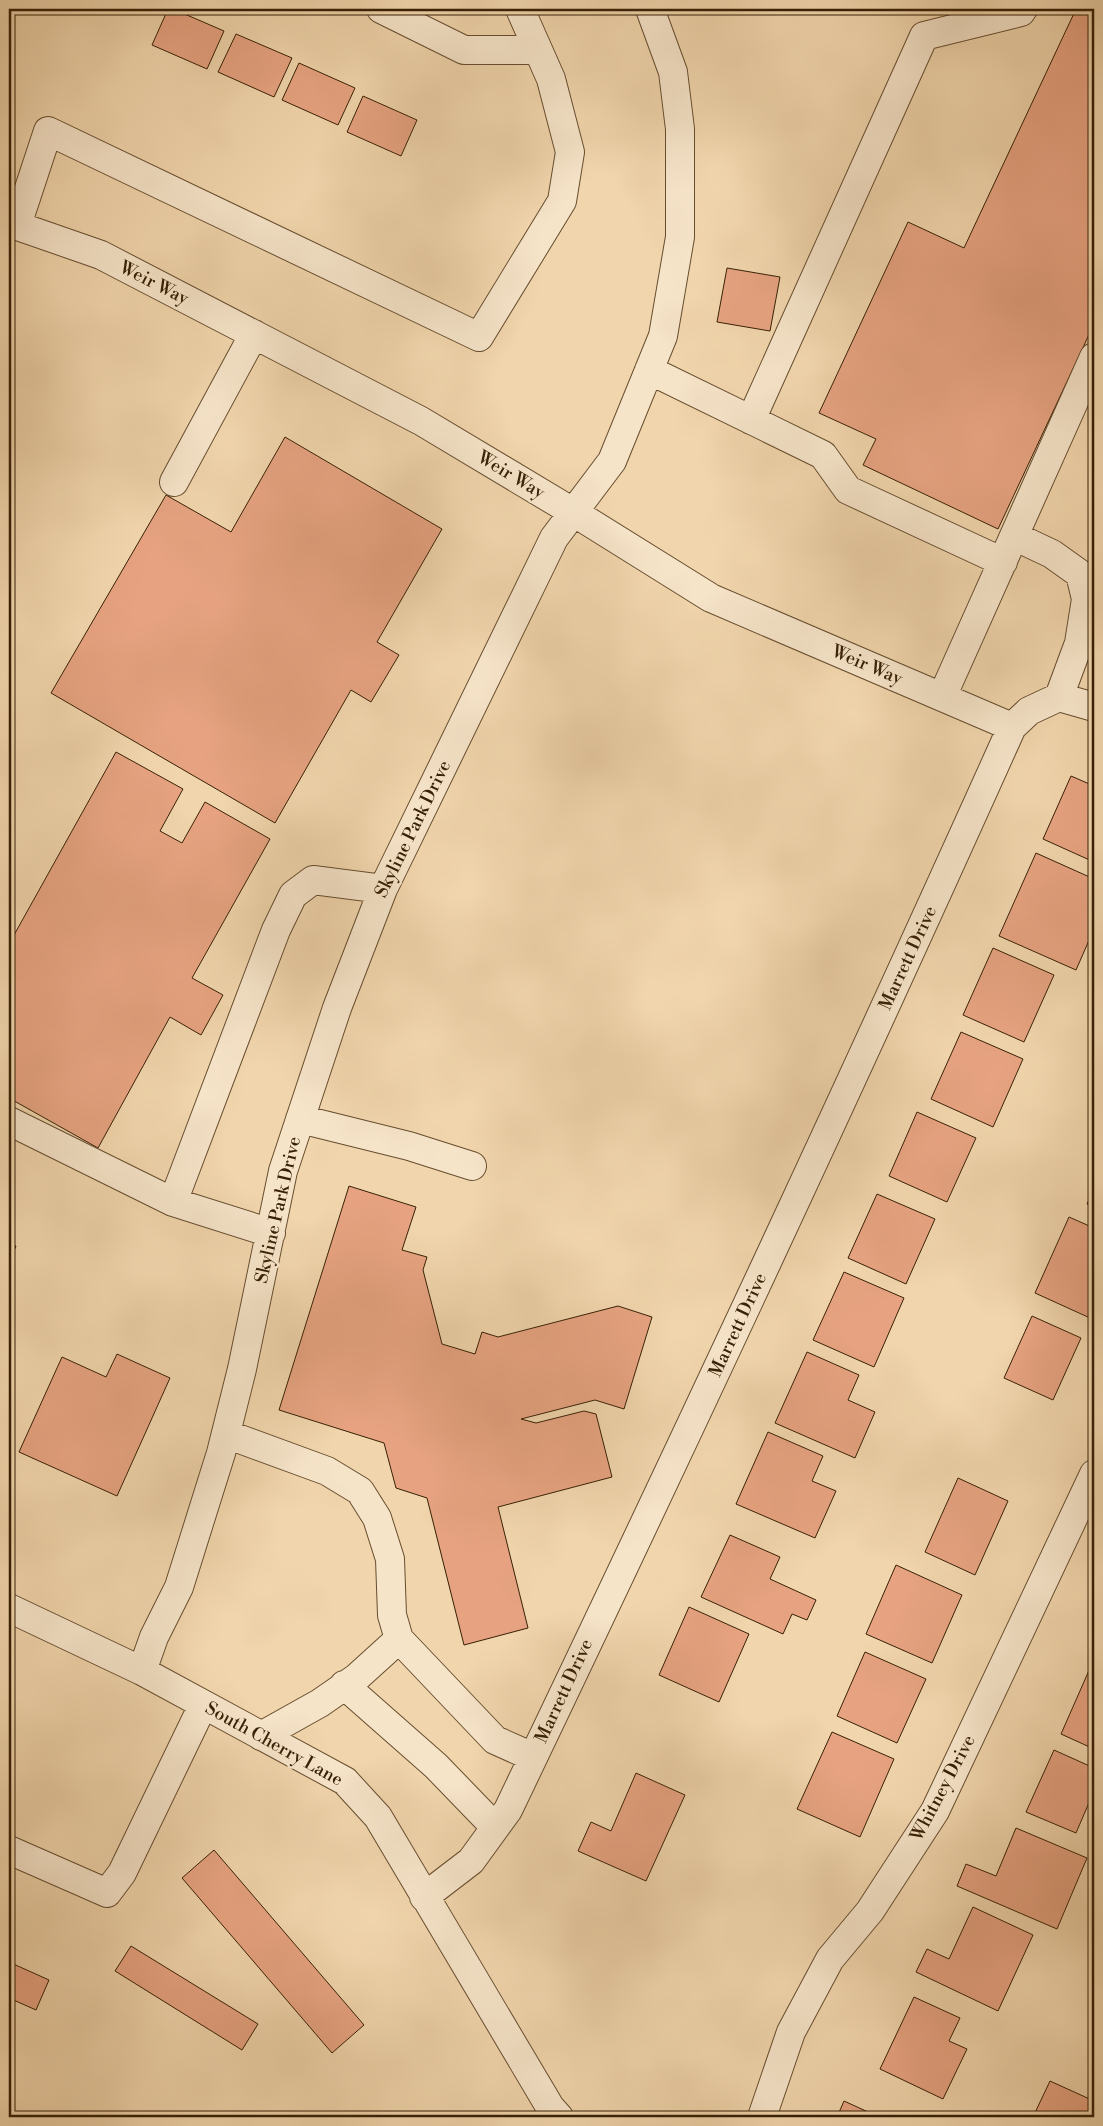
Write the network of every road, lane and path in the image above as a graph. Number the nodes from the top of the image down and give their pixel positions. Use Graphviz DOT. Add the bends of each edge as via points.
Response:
graph roads {
  1 [pos="382,9"];
  2 [pos="520,9"];
  3 [pos="650,9"];
  4 [pos="1023,9"];
  5 [pos="538,50"];
  6 [pos="13,224"];
  7 [pos="254,334"];
  8 [pos="1094,357"];
  9 [pos="649,370"];
  10 [pos="751,420"];
  11 [pos="174,482"];
  12 [pos="573,512"];
  13 [pos="1014,536"];
  14 [pos="1003,562"];
  15 [pos="942,697"];
  16 [pos="1060,697"];
  17 [pos="1094,707"];
  18 [pos="1012,727"];
  19 [pos="383,889"];
  20 [pos="300,1119"];
  21 [pos="9,1121"];
  22 [pos="472,1166"];
  23 [pos="173,1202"];
  24 [pos="271,1232"];
  25 [pos="226,1434"];
  26 [pos="1094,1474"];
  27 [pos="9,1608"];
  28 [pos="399,1639"];
  29 [pos="142,1672"];
  30 [pos="344,1686"];
  31 [pos="202,1704"];
  32 [pos="261,1736"];
  33 [pos="533,1757"];
  34 [pos="495,1827"];
  35 [pos="9,1850"];
  36 [pos="424,1897"];
  37 [pos="559,2117"];
  38 [pos="762,2117"];
  1 -- 5 [label="street" via="464,50"];
  2 -- 5 [label="street"];
  3 -- 9 [label="street, Skyline Park Drive" via="673,72 680,129 680,237 663,336"];
  4 -- 10 [label="street" via="924,36"];
  5 -- 6 [label="street" via="551,79 570,152 562,201 479,337 48,132"];
  6 -- 7 [label="street, Weir Way" via="101,255"];
  7 -- 11 [label="street"];
  7 -- 12 [label="street, Weir Way" via="421,421"];
  8 -- 13 [label="street"];
  9 -- 10 [label="street"];
  9 -- 12 [label="street, Skyline Park Drive" via="612,461"];
  10 -- 14 [label="street" via="823,455 848,490"];
  12 -- 15 [label="street, Weir Way" via="711,598"];
  12 -- 19 [label="street, Skyline Park Drive" via="554,538"];
  13 -- 14 [label="street"];
  13 -- 16 [label="street" via="1052,554 1080,574 1086,599 1079,643"];
  14 -- 15 [label="street"];
  15 -- 18 [label="street, Weir Way"];
  16 -- 17 [label="street"];
  16 -- 18 [label="street" via="1029,711"];
  18 -- 33 [label="street, Marrett Drive" via="710,1384"];
  19 -- 20 [label="street, Skyline Park Drive" via="337,1008"];
  19 -- 23 [label="street" via="313,880 293,895 276,930"];
  20 -- 22 [label="street" via="409,1146"];
  20 -- 24 [label="street, Skyline Park Drive" via="283,1171"];
  21 -- 23 [label="street"];
  23 -- 24 [label="street"];
  24 -- 25 [label="street, Skyline Park Drive"];
  25 -- 28 [label="street" via="327,1471 360,1492 378,1518 390,1559 392,1615"];
  25 -- 29 [label="street, Skyline Park Drive" via="180,1587 154,1637"];
  26 -- 38 [label="street, Whitney Drive" via="935,1811 870,1911 830,1959 791,2032"];
  27 -- 29 [label="street, South Cherry Lane"];
  28 -- 30 [label="street"];
  28 -- 33 [label="street" via="495,1740"];
  29 -- 31 [label="street, South Cherry Lane"];
  30 -- 32 [label="street"];
  30 -- 34 [label="street" via="436,1766"];
  31 -- 32 [label="street, South Cherry Lane"];
  31 -- 35 [label="street" via="122,1873 107,1893"];
  32 -- 36 [label="street, South Cherry Lane" via="345,1781 378,1816"];
  33 -- 34 [label="street, Marrett Drive" via="508,1810"];
  34 -- 36 [label="street, Marrett Drive" via="470,1861"];
  36 -- 37 [label="street, South Cherry Lane"];
}
